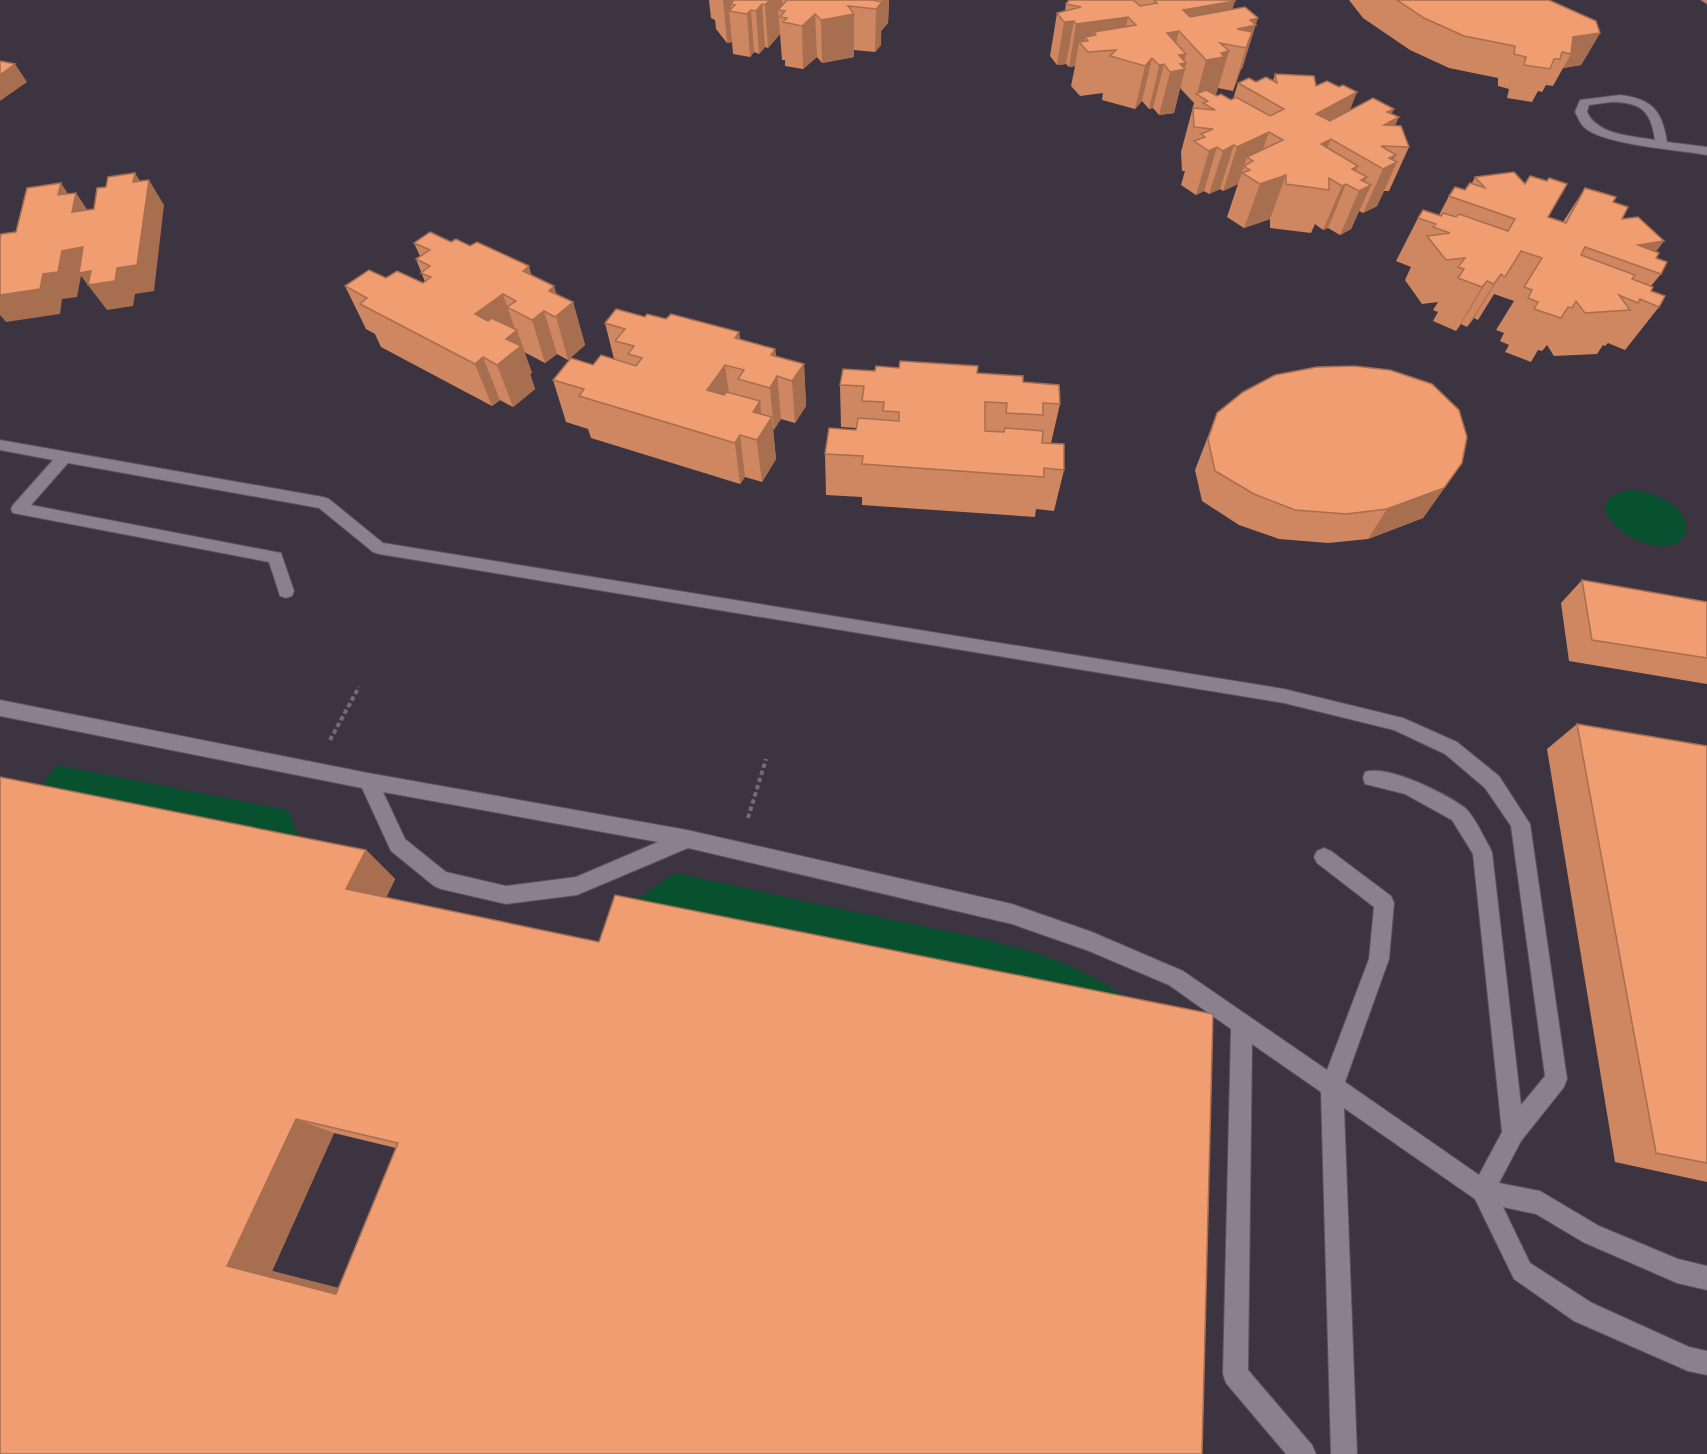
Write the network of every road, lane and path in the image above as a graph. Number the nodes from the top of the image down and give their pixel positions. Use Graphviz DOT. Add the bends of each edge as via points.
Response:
graph roads {
  1 [pos="1662,144"];
  2 [pos="1707,151"];
  3 [pos="0,445"];
  4 [pos="65,456"];
  5 [pos="286,591"];
  6 [pos="359,687"];
  7 [pos="0,708"];
  8 [pos="766,759"];
  9 [pos="314,770"];
  10 [pos="1372,778"];
  11 [pos="368,781"];
  12 [pos="687,839"];
  13 [pos="739,850"];
  14 [pos="1324,857"];
  15 [pos="1242,1024"];
  16 [pos="1332,1087"];
  17 [pos="1513,1133"];
  18 [pos="1483,1191"];
  19 [pos="1707,1278"];
  20 [pos="1707,1363"];
  21 [pos="1303,1454"];
  22 [pos="1344,1454"];
  1 -- 1 [label="lane" via="1606,134 1587,125 1581,112 1584,102 1631,100 1652,111"];
  1 -- 2 [label="lane"];
  3 -- 4 [label="lane"];
  4 -- 5 [label="lane" via="20,509 275,558"];
  4 -- 17 [label="lane" via="323,503 379,548 1284,696 1397,723 1451,748 1492,782 1520,824 1556,1079"];
  6 -- 9 [label="path"];
  7 -- 9 [label="lane"];
  8 -- 13 [label="path"];
  9 -- 11 [label="lane"];
  10 -- 17 [label="lane" via="1408,787 1459,814 1482,852"];
  11 -- 12 [label="lane"];
  11 -- 12 [label="lane" via="399,845 441,880 506,895 577,886"];
  12 -- 13 [label="lane"];
  13 -- 15 [label="lane" via="1022,917 1176,978"];
  14 -- 16 [label="lane" via="1384,903 1379,959"];
  15 -- 16 [label="lane"];
  15 -- 21 [label="lane" via="1235,1374"];
  16 -- 18 [label="lane"];
  16 -- 22 [label="lane"];
  17 -- 18 [label="lane"];
  18 -- 19 [label="lane" via="1540,1203 1591,1234 1677,1271"];
  18 -- 20 [label="lane" via="1522,1271 1583,1312 1689,1359"];
}
